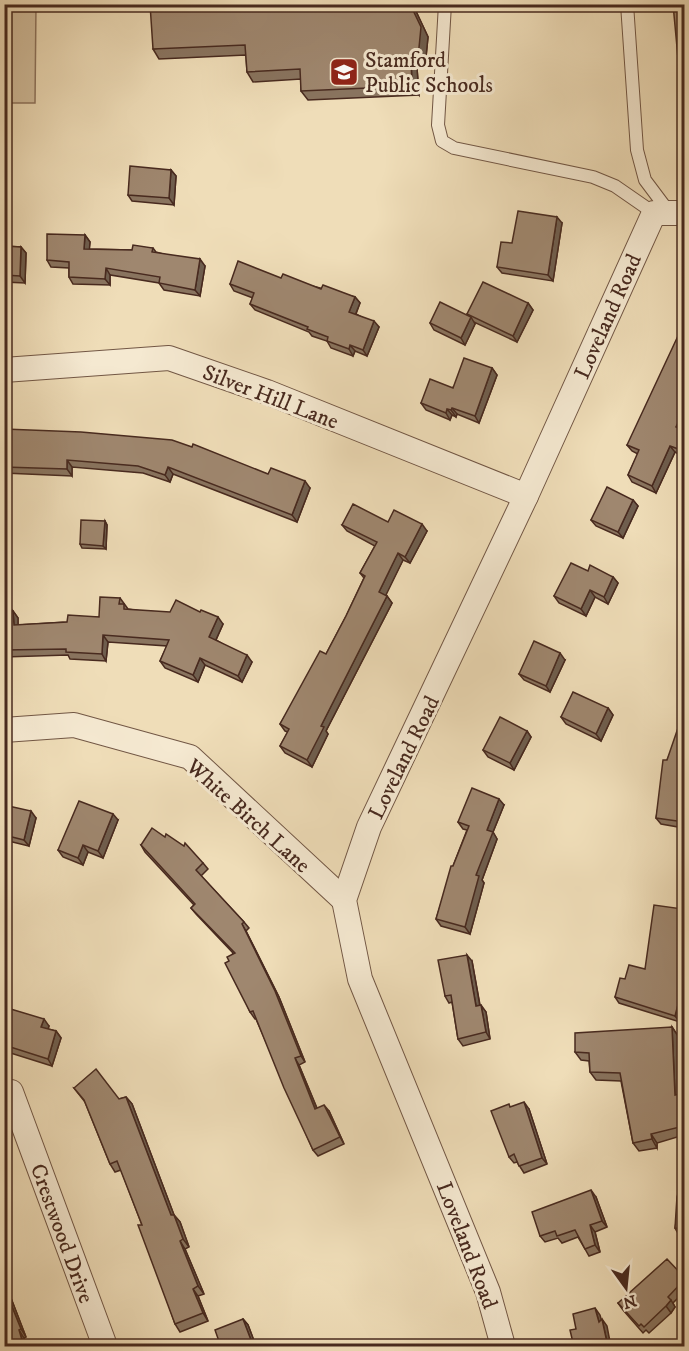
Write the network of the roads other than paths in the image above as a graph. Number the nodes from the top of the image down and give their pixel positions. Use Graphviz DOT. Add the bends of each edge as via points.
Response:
graph roads {
  1 [pos="445,4"];
  2 [pos="627,4"];
  3 [pos="670,213"];
  4 [pos="4,370"];
  5 [pos="526,496"];
  6 [pos="4,730"];
  7 [pos="344,900"];
  8 [pos="4,1095"];
  9 [pos="105,1347"];
  10 [pos="503,1347"];
  1 -- 3 [label="lane" via="438,124 442,141 454,148 593,177"];
  2 -- 3 [label="lane" via="637,150 645,180"];
  3 -- 5 [label="street, Loveland Road"];
  4 -- 5 [label="street, Silver Hill Lane" via="169,358 267,392"];
  5 -- 7 [label="street, Loveland Road" via="369,827"];
  6 -- 7 [label="street, White Birch Lane" via="74,725 190,757"];
  7 -- 10 [label="street, Loveland Road" via="360,979 488,1292"];
  8 -- 9 [label="street, Crestwood Drive" via="11,1092"];
}
